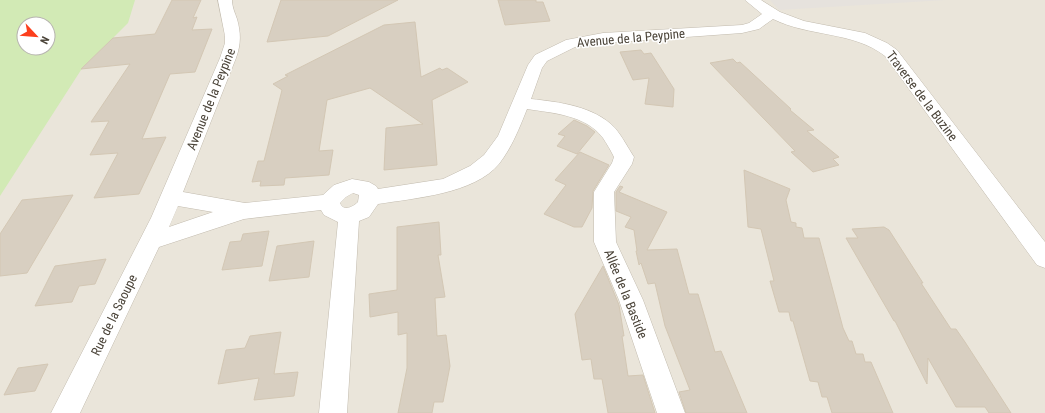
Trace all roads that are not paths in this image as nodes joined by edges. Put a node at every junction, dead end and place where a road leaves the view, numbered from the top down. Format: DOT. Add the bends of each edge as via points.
graph roads {
  1 [pos="225,0"];
  2 [pos="752,0"];
  3 [pos="771,14"];
  4 [pos="520,103"];
  5 [pos="371,198"];
  6 [pos="166,207"];
  7 [pos="339,209"];
  8 [pos="243,211"];
  9 [pos="150,241"];
  10 [pos="1045,260"];
  11 [pos="65,413"];
  12 [pos="333,413"];
  13 [pos="671,413"];
  1 -- 6 [label="street, Avenue de la Peypine" via="224,6 230,20 234,43"];
  2 -- 3 [label="street, Traverse de la Buzine"];
  3 -- 4 [label="street, Avenue de la Peypine" via="754,26 742,28 603,38 571,43 541,58 534,68"];
  3 -- 10 [label="street, Traverse de la Buzine" via="801,25 869,39 891,53"];
  4 -- 5 [label="street, Avenue de la Peypine" via="507,137 491,160 477,171 447,186"];
  4 -- 13 [label="street, Allée de la Bastide" via="577,112 601,126 624,157 604,192 605,242 631,300"];
  5 -- 7 [label="street" via="368,206 360,212"];
  5 -- 7 [label="street" via="369,192 362,187 342,189 333,195"];
  6 -- 8 [label="street"];
  6 -- 9 [label="street, Rue de la Saoupe"];
  7 -- 8 [label="street"];
  7 -- 12 [label="street"];
  8 -- 9 [label="street"];
  9 -- 11 [label="street, Rue de la Saoupe"];
}
